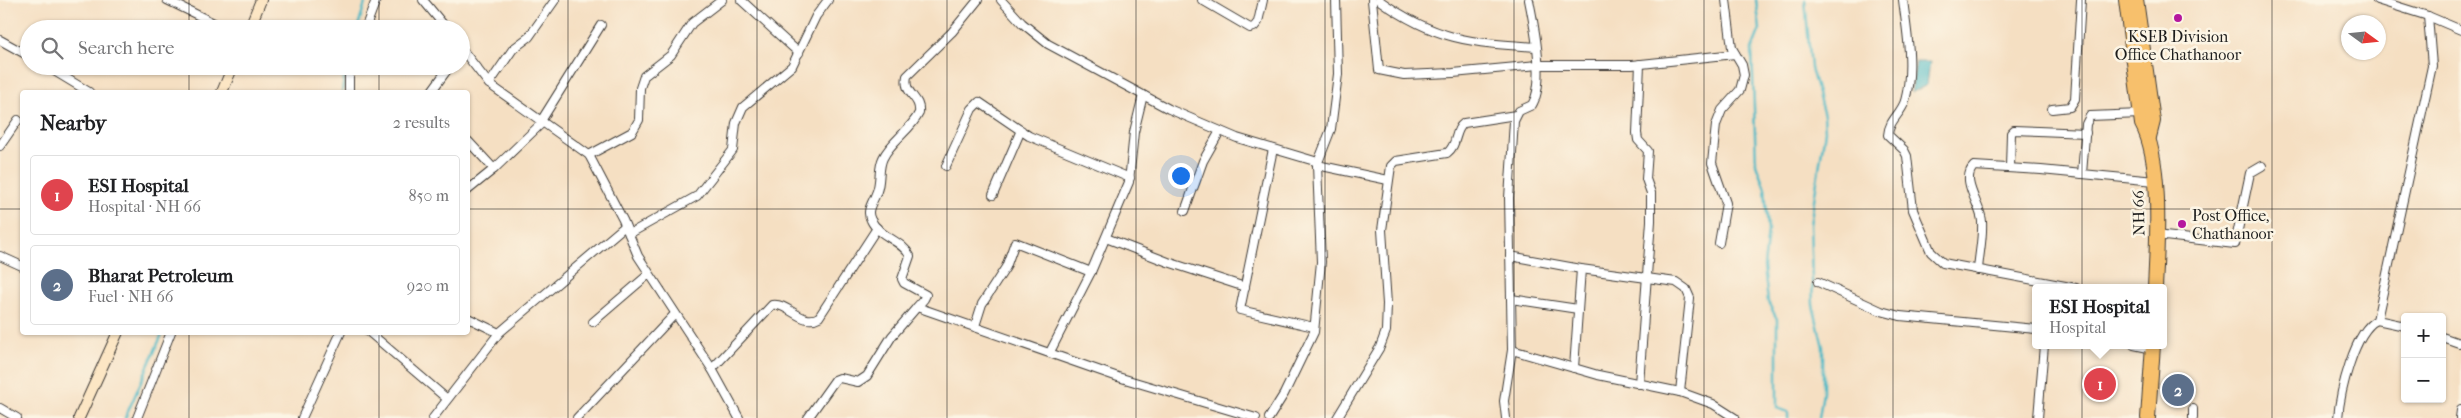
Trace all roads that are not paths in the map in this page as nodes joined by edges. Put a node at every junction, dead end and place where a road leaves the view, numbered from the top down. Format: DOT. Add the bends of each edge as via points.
graph roads {
  1 [pos="166,0"];
  2 [pos="261,0"];
  3 [pos="376,0"];
  4 [pos="423,0"];
  5 [pos="555,0"];
  6 [pos="722,0"];
  7 [pos="742,0"];
  8 [pos="828,0"];
  9 [pos="978,0"];
  10 [pos="1001,0"];
  11 [pos="1202,0"];
  12 [pos="1263,0"];
  13 [pos="1336,0"];
  14 [pos="1372,0"];
  15 [pos="1380,0"];
  16 [pos="1529,0"];
  17 [pos="1726,0"];
  18 [pos="1903,0"];
  19 [pos="2081,0"];
  20 [pos="2126,0"];
  21 [pos="2136,0"];
  22 [pos="2377,0"];
  23 [pos="2428,16"];
  24 [pos="207,20"];
  25 [pos="253,20"];
  26 [pos="368,20"];
  27 [pos="440,20"];
  28 [pos="601,25"];
  29 [pos="2461,30"];
  30 [pos="0,40"];
  31 [pos="1536,47"];
  32 [pos="20,51"];
  33 [pos="799,53"];
  34 [pos="1735,54"];
  35 [pos="470,60"];
  36 [pos="1640,64"];
  37 [pos="1538,65"];
  38 [pos="61,75"];
  39 [pos="229,75"];
  40 [pos="349,75"];
  41 [pos="443,75"];
  42 [pos="488,84"];
  43 [pos="86,90"];
  44 [pos="223,90"];
  45 [pos="349,90"];
  46 [pos="432,90"];
  47 [pos="1143,95"];
  48 [pos="2052,109"];
  49 [pos="1516,114"];
  50 [pos="2141,114"];
  51 [pos="18,120"];
  52 [pos="542,121"];
  53 [pos="1021,130"];
  54 [pos="1220,131"];
  55 [pos="2086,133"];
  56 [pos="2149,137"];
  57 [pos="470,143"];
  58 [pos="0,146"];
  59 [pos="1273,149"];
  60 [pos="589,155"];
  61 [pos="1318,163"];
  62 [pos="946,166"];
  63 [pos="2262,166"];
  64 [pos="2010,168"];
  65 [pos="494,170"];
  66 [pos="2082,174"];
  67 [pos="1130,178"];
  68 [pos="1388,180"];
  69 [pos="2155,181"];
  70 [pos="470,188"];
  71 [pos="993,195"];
  72 [pos="1185,211"];
  73 [pos="876,228"];
  74 [pos="627,230"];
  75 [pos="2156,235"];
  76 [pos="1106,238"];
  77 [pos="1719,243"];
  78 [pos="0,256"];
  79 [pos="1510,256"];
  80 [pos="20,265"];
  81 [pos="1581,269"];
  82 [pos="1978,270"];
  83 [pos="1092,272"];
  84 [pos="649,274"];
  85 [pos="1648,278"];
  86 [pos="1818,282"];
  87 [pos="2054,284"];
  88 [pos="2156,284"];
  89 [pos="1245,287"];
  90 [pos="1511,299"];
  91 [pos="917,307"];
  92 [pos="1578,310"];
  93 [pos="674,315"];
  94 [pos="470,319"];
  95 [pos="2377,320"];
  96 [pos="593,322"];
  97 [pos="2401,325"];
  98 [pos="976,326"];
  99 [pos="1314,327"];
  100 [pos="2032,329"];
  101 [pos="499,333"];
  102 [pos="117,335"];
  103 [pos="170,335"];
  104 [pos="340,335"];
  105 [pos="372,335"];
  106 [pos="2446,338"];
  107 [pos="2460,342"];
  108 [pos="2044,349"];
  109 [pos="2153,349"];
  110 [pos="1512,350"];
  111 [pos="1050,352"];
  112 [pos="1574,368"];
  113 [pos="712,369"];
  114 [pos="1639,384"];
  115 [pos="1680,392"];
  116 [pos="446,398"];
  117 [pos="0,408"];
  118 [pos="2193,409"];
  119 [pos="2461,410"];
  120 [pos="1236,415"];
  121 [pos="17,418"];
  122 [pos="79,418"];
  123 [pos="138,418"];
  124 [pos="302,418"];
  125 [pos="433,418"];
  126 [pos="577,418"];
  127 [pos="739,418"];
  128 [pos="808,418"];
  129 [pos="1256,418"];
  130 [pos="1269,418"];
  131 [pos="1336,418"];
  132 [pos="1506,418"];
  133 [pos="1735,418"];
  134 [pos="2038,418"];
  135 [pos="2148,418"];
  136 [pos="2193,418"];
  137 [pos="2338,418"];
  138 [pos="2460,418"];
  1 -- 24 [label="street"];
  2 -- 25 [label="street"];
  3 -- 26 [label="street"];
  4 -- 27 [label="street"];
  5 -- 42 [label="street" via="529,37 512,49"];
  6 -- 60 [label="street" via="692,23 671,55 644,76 640,88 639,120 632,132"];
  7 -- 33 [label="street"];
  8 -- 33 [label="street" via="816,16"];
  9 -- 73 [label="street" via="952,32 908,76 907,88 919,104 920,111 884,156 880,166 880,180 869,208 870,220"];
  10 -- 47 [label="street" via="1048,44"];
  11 -- 12 [label="street" via="1250,28 1258,22"];
  13 -- 61 [label="street" via="1338,74 1331,129"];
  14 -- 37 [label="street" via="1379,70 1404,75"];
  15 -- 31 [label="street" via="1438,34"];
  16 -- 31 [label="street"];
  17 -- 34 [label="street"];
  18 -- 82 [label="street" via="1909,66 1905,102 1890,123 1888,135 1907,156 1913,210 1931,252 1943,263"];
  19 -- 48 [label="street" via="2075,99 2070,107"];
  20 -- 50 [label="highway, NH 66"];
  21 -- 56 [label="highway, NH 66" via="2153,121"];
  22 -- 23 [label="street"];
  23 -- 29 [label="street"];
  23 -- 95 [label="street" via="2432,66"];
  28 -- 52 [label="street"];
  30 -- 32 [label="street"];
  31 -- 37 [label="street"];
  33 -- 74 [label="street" via="786,73 743,107 736,123 733,150 697,196"];
  34 -- 36 [label="street"];
  34 -- 77 [label="street" via="1743,70 1742,82 1737,95 1718,115 1712,163 1726,203"];
  35 -- 42 [label="street"];
  36 -- 37 [label="street"];
  36 -- 85 [label="street" via="1637,133 1638,140 1648,151 1646,179 1651,193"];
  37 -- 49 [label="street" via="1534,103"];
  38 -- 43 [label="street"];
  39 -- 44 [label="street"];
  40 -- 45 [label="street"];
  41 -- 46 [label="street"];
  42 -- 52 [label="street"];
  47 -- 54 [label="street"];
  47 -- 67 [label="street" via="1134,132"];
  49 -- 68 [label="street" via="1464,123 1450,152 1396,161 1391,166"];
  49 -- 79 [label="street" via="1509,198"];
  50 -- 55 [label="street" via="2092,115 2088,119"];
  50 -- 56 [label="highway, NH 66"];
  51 -- 58 [label="street"];
  52 -- 60 [label="street"];
  52 -- 65 [label="street"];
  53 -- 62 [label="street" via="982,103 977,103"];
  53 -- 67 [label="street" via="1050,147"];
  53 -- 71 [label="street"];
  54 -- 59 [label="street"];
  54 -- 72 [label="street" via="1203,161"];
  55 -- 64 [label="street" via="2014,130 2011,133"];
  55 -- 66 [label="street"];
  56 -- 69 [label="highway, NH 66"];
  57 -- 65 [label="street"];
  59 -- 61 [label="street"];
  59 -- 89 [label="street"];
  60 -- 74 [label="street"];
  61 -- 68 [label="street"];
  61 -- 99 [label="street" via="1321,262"];
  63 -- 75 [label="street" via="2250,173 2235,244"];
  64 -- 66 [label="street"];
  64 -- 82 [label="street" via="1978,166 1970,171 1970,183 1982,215"];
  65 -- 70 [label="street"];
  66 -- 69 [label="street"];
  67 -- 76 [label="street"];
  68 -- 131 [label="street" via="1382,230 1386,331 1380,347"];
  69 -- 75 [label="highway, NH 66"];
  73 -- 91 [label="street" via="909,252 909,263 902,278 904,283 926,295"];
  73 -- 113 [label="street" via="819,317 806,319 778,304 772,305"];
  74 -- 84 [label="street"];
  74 -- 101 [label="street"];
  75 -- 88 [label="highway, NH 66"];
  76 -- 83 [label="street"];
  76 -- 89 [label="street"];
  78 -- 80 [label="street"];
  79 -- 81 [label="street"];
  79 -- 90 [label="street"];
  81 -- 85 [label="street"];
  81 -- 92 [label="street"];
  82 -- 87 [label="street"];
  83 -- 98 [label="street" via="1015,242 1006,267 982,304"];
  83 -- 111 [label="street"];
  84 -- 93 [label="street"];
  84 -- 96 [label="street"];
  85 -- 114 [label="street"];
  85 -- 115 [label="street" via="1676,282 1689,293"];
  86 -- 100 [label="street" via="1881,311 1900,316"];
  89 -- 99 [label="street" via="1240,310"];
  90 -- 92 [label="street"];
  90 -- 110 [label="street"];
  91 -- 98 [label="street"];
  91 -- 128 [label="street" via="892,336 868,376 858,382 835,380"];
  92 -- 112 [label="street"];
  93 -- 113 [label="street"];
  93 -- 126 [label="street"];
  94 -- 101 [label="street"];
  95 -- 97 [label="street"];
  95 -- 137 [label="street" via="2368,324 2353,355"];
  98 -- 111 [label="street"];
  99 -- 130 [label="street" via="1308,348"];
  101 -- 116 [label="street"];
  102 -- 122 [label="street"];
  103 -- 123 [label="street"];
  104 -- 124 [label="street"];
  105 -- 116 [label="street"];
  106 -- 107 [label="street"];
  108 -- 134 [label="street"];
  109 -- 135 [label="highway"];
  110 -- 112 [label="street"];
  110 -- 132 [label="street" via="1504,401"];
  111 -- 120 [label="street"];
  112 -- 114 [label="street"];
  113 -- 127 [label="street"];
  114 -- 115 [label="street"];
  115 -- 133 [label="street" via="1713,404"];
  116 -- 125 [label="street"];
  117 -- 121 [label="street"];
  118 -- 136 [label="street"];
  119 -- 138 [label="street"];
  120 -- 129 [label="street"];
}
